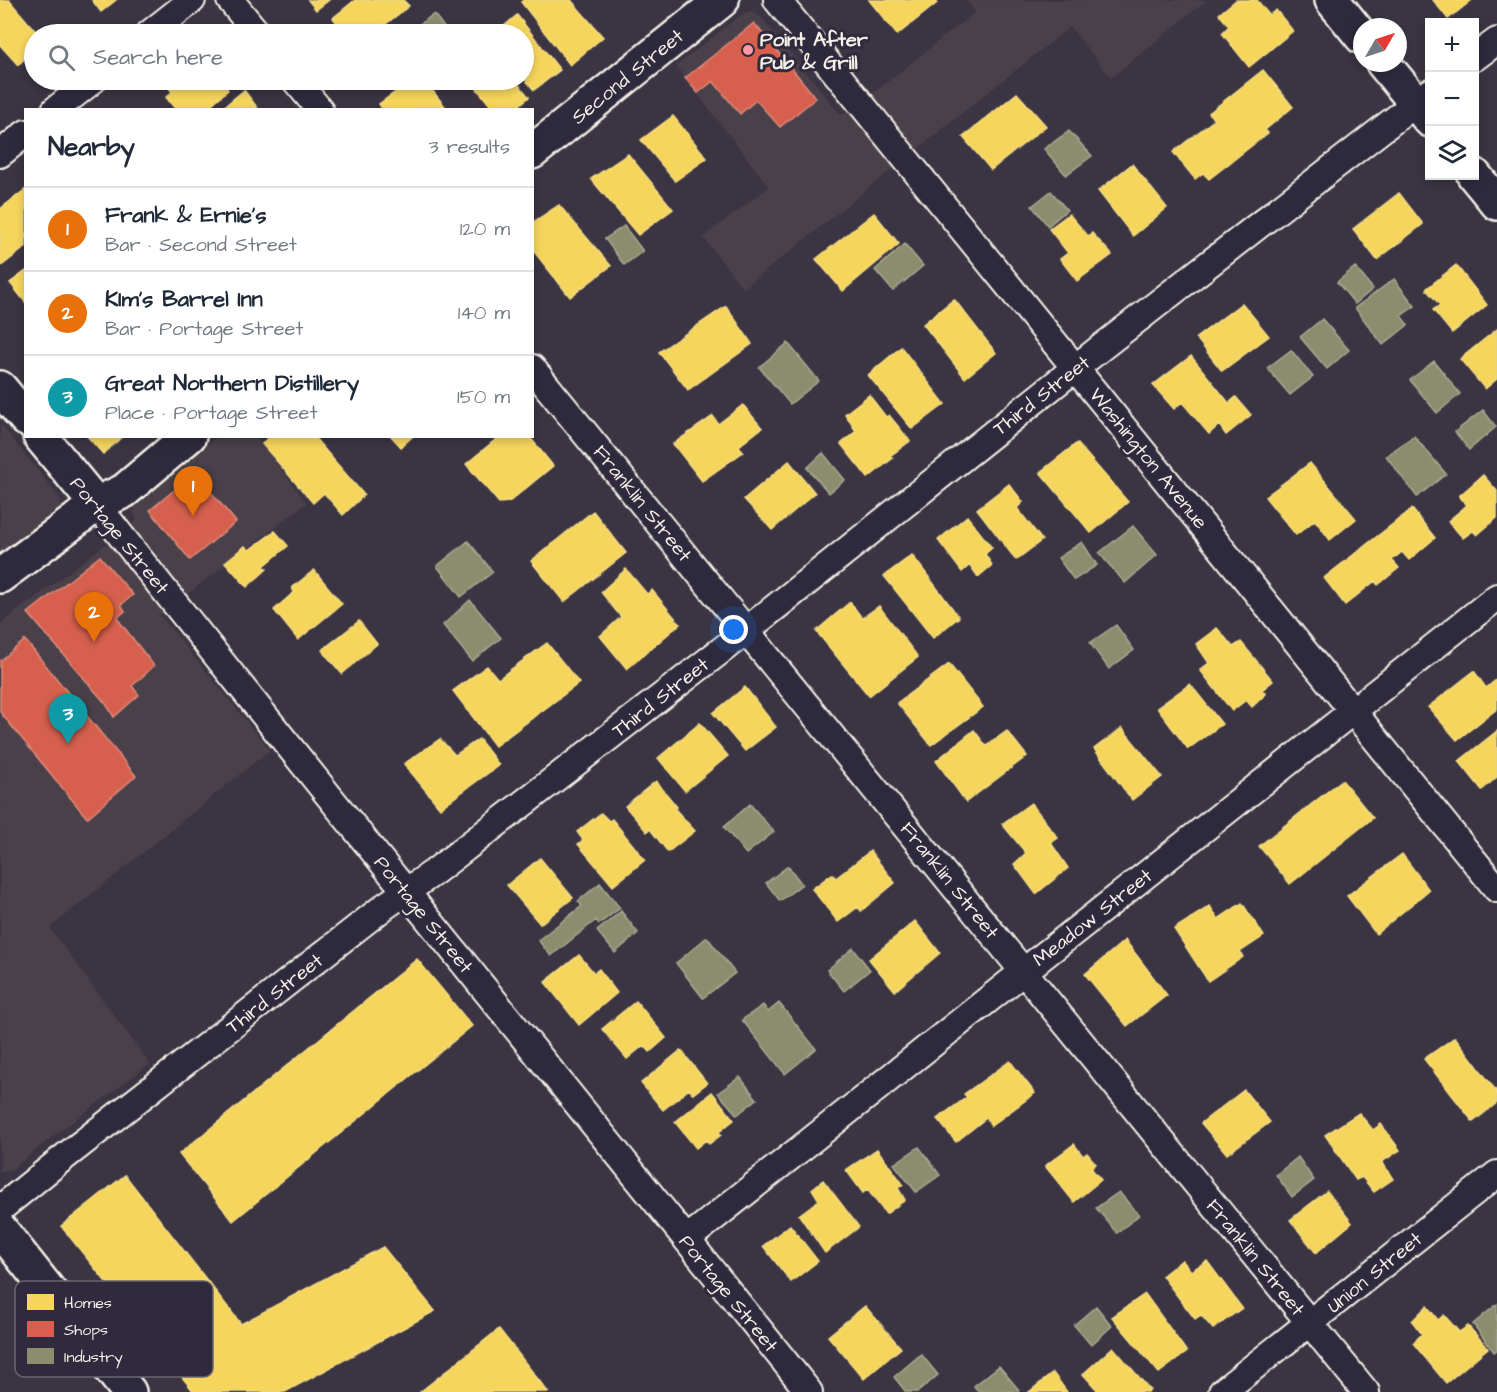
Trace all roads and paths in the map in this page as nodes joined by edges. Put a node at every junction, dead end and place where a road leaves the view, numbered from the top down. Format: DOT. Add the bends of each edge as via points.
graph roads {
  1 [pos="192,0"];
  2 [pos="230,0"];
  3 [pos="722,0"];
  4 [pos="777,0"];
  5 [pos="1332,0"];
  6 [pos="162,24"];
  7 [pos="250,24"];
  8 [pos="1353,26"];
  9 [pos="1497,41"];
  10 [pos="1479,54"];
  11 [pos="1392,72"];
  12 [pos="80,90"];
  13 [pos="303,90"];
  14 [pos="1425,105"];
  15 [pos="58,108"];
  16 [pos="318,108"];
  17 [pos="24,136"];
  18 [pos="534,150"];
  19 [pos="0,154"];
  20 [pos="1478,180"];
  21 [pos="1497,203"];
  22 [pos="1076,368"];
  23 [pos="534,370"];
  24 [pos="0,388"];
  25 [pos="24,417"];
  26 [pos="42,438"];
  27 [pos="187,438"];
  28 [pos="96,504"];
  29 [pos="0,576"];
  30 [pos="1497,597"];
  31 [pos="746,630"];
  32 [pos="1353,711"];
  33 [pos="1497,889"];
  34 [pos="405,892"];
  35 [pos="1024,971"];
  36 [pos="1497,1174"];
  37 [pos="0,1209"];
  38 [pos="0,1229"];
  39 [pos="687,1239"];
  40 [pos="41,1281"];
  41 [pos="1310,1323"];
  42 [pos="117,1377"];
  43 [pos="129,1392"];
  44 [pos="809,1392"];
  45 [pos="1222,1392"];
  46 [pos="1366,1392"];
  1 -- 6 [label="street"];
  2 -- 7 [label="street"];
  3 -- 18 [label="street, Second Street"];
  4 -- 22 [label="street, Washington Avenue"];
  5 -- 8 [label="street"];
  9 -- 10 [label="street"];
  11 -- 14 [label="street"];
  12 -- 15 [label="street"];
  13 -- 16 [label="street"];
  14 -- 22 [label="street, Third Street"];
  17 -- 19 [label="street"];
  20 -- 21 [label="street"];
  22 -- 31 [label="street, Third Street"];
  22 -- 32 [label="street, Washington Avenue"];
  23 -- 31 [label="street, Franklin Street"];
  24 -- 25 [label="street"];
  26 -- 28 [label="street, Portage Street"];
  27 -- 28 [label="street" via="124,491"];
  28 -- 29 [label="street"];
  28 -- 34 [label="street, Portage Street"];
  30 -- 32 [label="street, Meadow Street"];
  31 -- 34 [label="street, Third Street"];
  31 -- 35 [label="street, Franklin Street"];
  32 -- 33 [label="street, Washington Avenue"];
  32 -- 35 [label="street, Meadow Street"];
  34 -- 37 [label="street, Third Street"];
  34 -- 39 [label="street, Portage Street"];
  35 -- 39 [label="street, Meadow Street"];
  35 -- 41 [label="street, Franklin Street"];
  36 -- 41 [label="street, Union Street"];
  38 -- 40 [label="street"];
  39 -- 44 [label="street, Portage Street"];
  41 -- 45 [label="street, Union Street"];
  41 -- 46 [label="street, Franklin Street"];
  42 -- 43 [label="street"];
}
